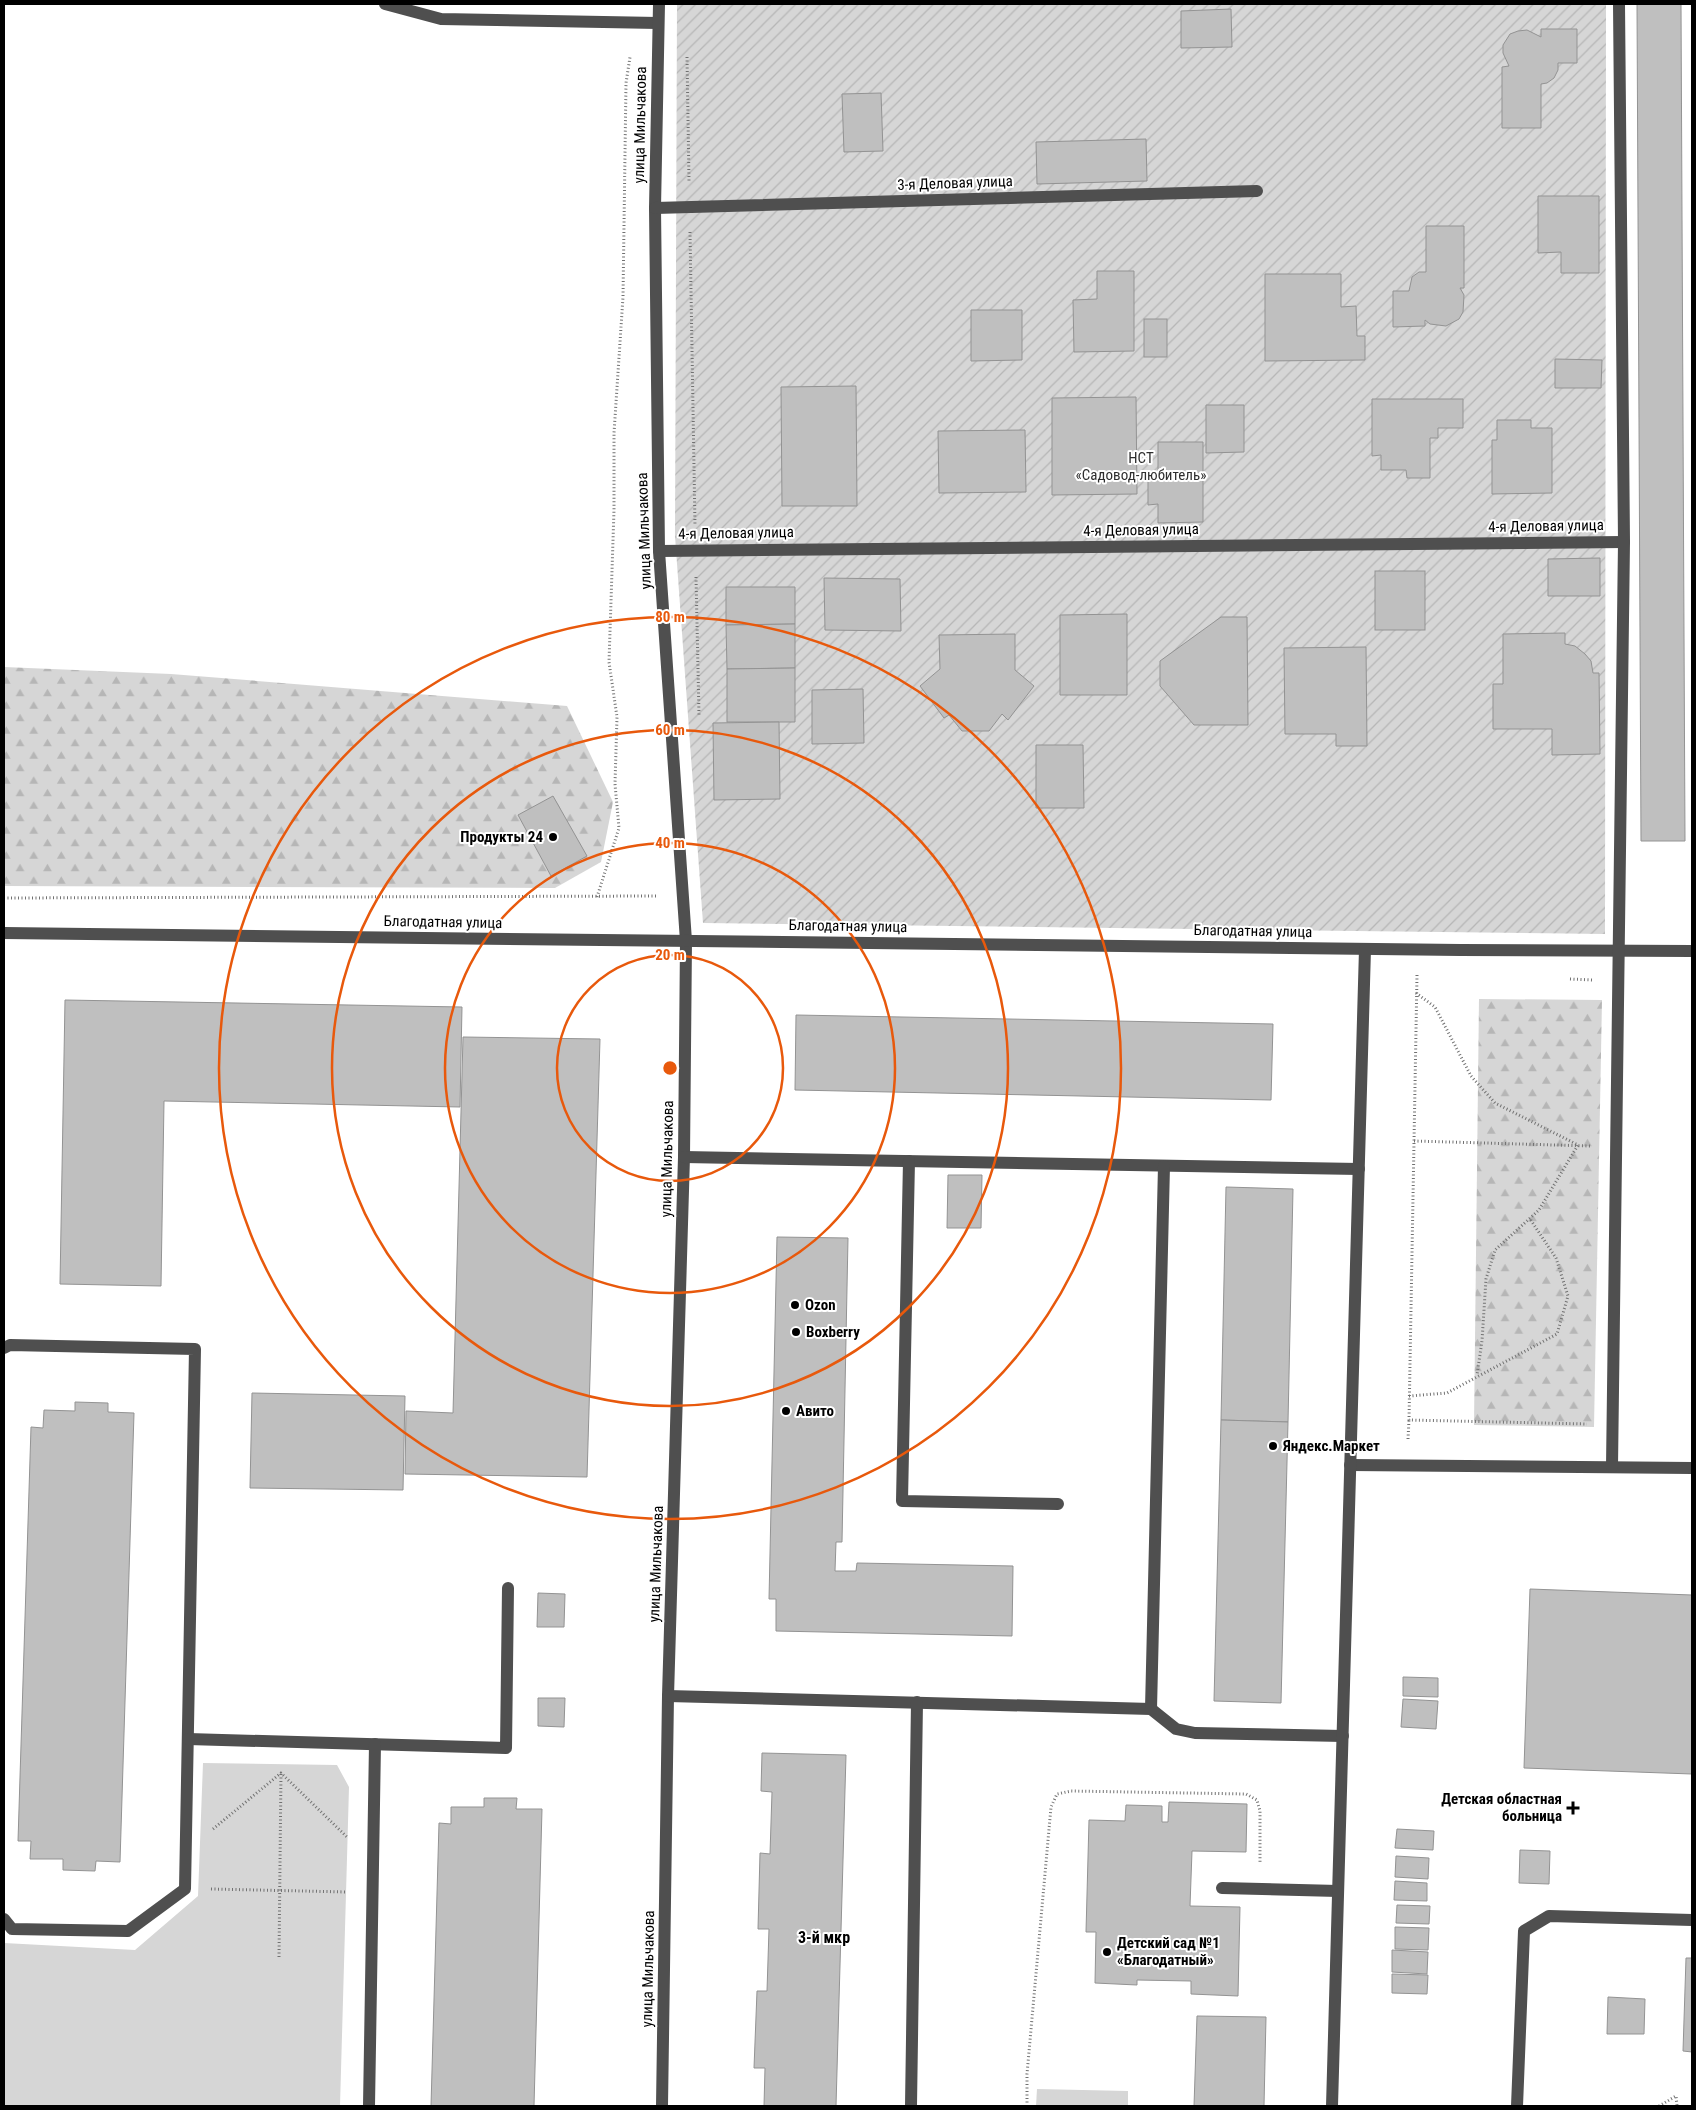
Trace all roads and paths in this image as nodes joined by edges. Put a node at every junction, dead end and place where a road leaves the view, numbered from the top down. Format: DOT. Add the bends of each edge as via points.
graph roads {
  1 [pos="385,4"];
  2 [pos="658,4"];
  3 [pos="1619,4"];
  4 [pos="635,22"];
  5 [pos="658,23"];
  6 [pos="686,52"];
  7 [pos="1257,191"];
  8 [pos="690,206"];
  9 [pos="654,208"];
  10 [pos="1624,542"];
  11 [pos="659,550"];
  12 [pos="696,550"];
  13 [pos="699,717"];
  14 [pos="597,896"];
  15 [pos="682,896"];
  16 [pos="4,898"];
  17 [pos="4,933"];
  18 [pos="686,941"];
  19 [pos="1366,949"];
  20 [pos="1618,951"];
  21 [pos="1692,951"];
  22 [pos="1417,974"];
  23 [pos="1416,993"];
  24 [pos="1414,1141"];
  25 [pos="1578,1146"];
  26 [pos="1616,1146"];
  27 [pos="684,1157"];
  28 [pos="909,1161"];
  29 [pos="1164,1166"];
  30 [pos="1359,1168"];
  31 [pos="1530,1218"];
  32 [pos="4,1348"];
  33 [pos="1477,1376"];
  34 [pos="1409,1396"];
  35 [pos="1613,1424"];
  36 [pos="1350,1465"];
  37 [pos="1612,1467"];
  38 [pos="1692,1468"];
  39 [pos="1058,1504"];
  40 [pos="508,1588"];
  41 [pos="668,1696"];
  42 [pos="917,1702"];
  43 [pos="1151,1709"];
  44 [pos="1343,1736"];
  45 [pos="188,1739"];
  46 [pos="281,1741"];
  47 [pos="375,1744"];
  48 [pos="281,1773"];
  49 [pos="185,1852"];
  50 [pos="373,1863"];
  51 [pos="185,1888"];
  52 [pos="1222,1888"];
  53 [pos="1259,1889"];
  54 [pos="280,1890"];
  55 [pos="1338,1890"];
  56 [pos="372,1892"];
  57 [pos="4,1919"];
  58 [pos="1692,1920"];
  59 [pos="279,1957"];
  60 [pos="369,2106"];
  61 [pos="662,2106"];
  62 [pos="911,2106"];
  63 [pos="1027,2106"];
  64 [pos="1332,2106"];
  65 [pos="1517,2106"];
  66 [pos="1659,2106"];
  67 [pos="1677,2106"];
  1 -- 4 [label="street" via="441,19"];
  2 -- 5 [label="street, улица Мильчакова"];
  3 -- 10 [label="street"];
  4 -- 5 [label="street"];
  4 -- 14 [label="path" via="626,83 623,298 614,433 609,662 617,717 618,828"];
  5 -- 9 [label="street, улица Мильчакова"];
  6 -- 8 [label="path"];
  7 -- 8 [label="street, 3-я Деловая улица"];
  8 -- 9 [label="street, 3-я Деловая улица"];
  8 -- 12 [label="path"];
  9 -- 11 [label="street, улица Мильчакова"];
  10 -- 12 [label="street, 4-я Деловая улица"];
  10 -- 20 [label="street"];
  11 -- 12 [label="street, 4-я Деловая улица"];
  11 -- 15 [label="street, улица Мильчакова"];
  12 -- 13 [label="path"];
  14 -- 15 [label="path"];
  14 -- 16 [label="path"];
  15 -- 18 [label="street, улица Мильчакова"];
  17 -- 18 [label="street, Благодатная улица"];
  18 -- 19 [label="street, Благодатная улица"];
  18 -- 27 [label="street, улица Мильчакова"];
  19 -- 20 [label="street, Благодатная улица"];
  19 -- 30 [label="street"];
  20 -- 21 [label="street, Благодатная улица"];
  20 -- 26 [label="street"];
  22 -- 23 [label="path"];
  23 -- 24 [label="path"];
  23 -- 25 [label="path" via="1435,1007 1471,1076 1496,1103"];
  24 -- 25 [label="path"];
  24 -- 34 [label="path"];
  25 -- 26 [label="path"];
  25 -- 31 [label="path" via="1539,1210"];
  26 -- 35 [label="street"];
  27 -- 28 [label="street"];
  27 -- 41 [label="street, улица Мильчакова"];
  28 -- 29 [label="street"];
  28 -- 39 [label="street" via="902,1501"];
  29 -- 30 [label="street"];
  29 -- 43 [label="street"];
  30 -- 36 [label="street"];
  31 -- 33 [label="path" via="1496,1250 1486,1278"];
  31 -- 33 [label="path" via="1556,1258 1568,1296 1557,1334"];
  32 -- 45 [label="street" via="195,1349"];
  33 -- 34 [label="path" via="1447,1393"];
  34 -- 35 [label="path" via="1409,1420"];
  35 -- 37 [label="street"];
  36 -- 37 [label="street"];
  36 -- 44 [label="street"];
  37 -- 38 [label="street"];
  40 -- 47 [label="street" via="506,1748"];
  41 -- 42 [label="street"];
  41 -- 61 [label="street, улица Мильчакова"];
  42 -- 43 [label="street"];
  42 -- 62 [label="street"];
  43 -- 44 [label="street" via="1176,1729 1195,1733"];
  44 -- 55 [label="street"];
  45 -- 46 [label="street"];
  45 -- 49 [label="street"];
  46 -- 47 [label="street"];
  46 -- 48 [label="path"];
  47 -- 50 [label="street"];
  48 -- 49 [label="path"];
  48 -- 50 [label="path"];
  48 -- 54 [label="path"];
  49 -- 51 [label="street"];
  50 -- 56 [label="street"];
  51 -- 54 [label="path"];
  51 -- 57 [label="street" via="128,1931 12,1929"];
  52 -- 53 [label="street"];
  53 -- 55 [label="street"];
  53 -- 63 [label="path" via="1260,1811 1257,1800 1246,1794 1071,1791 1057,1794 1051,1807 1027,2074"];
  54 -- 56 [label="path"];
  54 -- 59 [label="path"];
  55 -- 64 [label="street"];
  56 -- 60 [label="street"];
  58 -- 65 [label="street" via="1549,1916 1524,1931"];
  66 -- 67 [label="path" via="1676,2096"];
}
